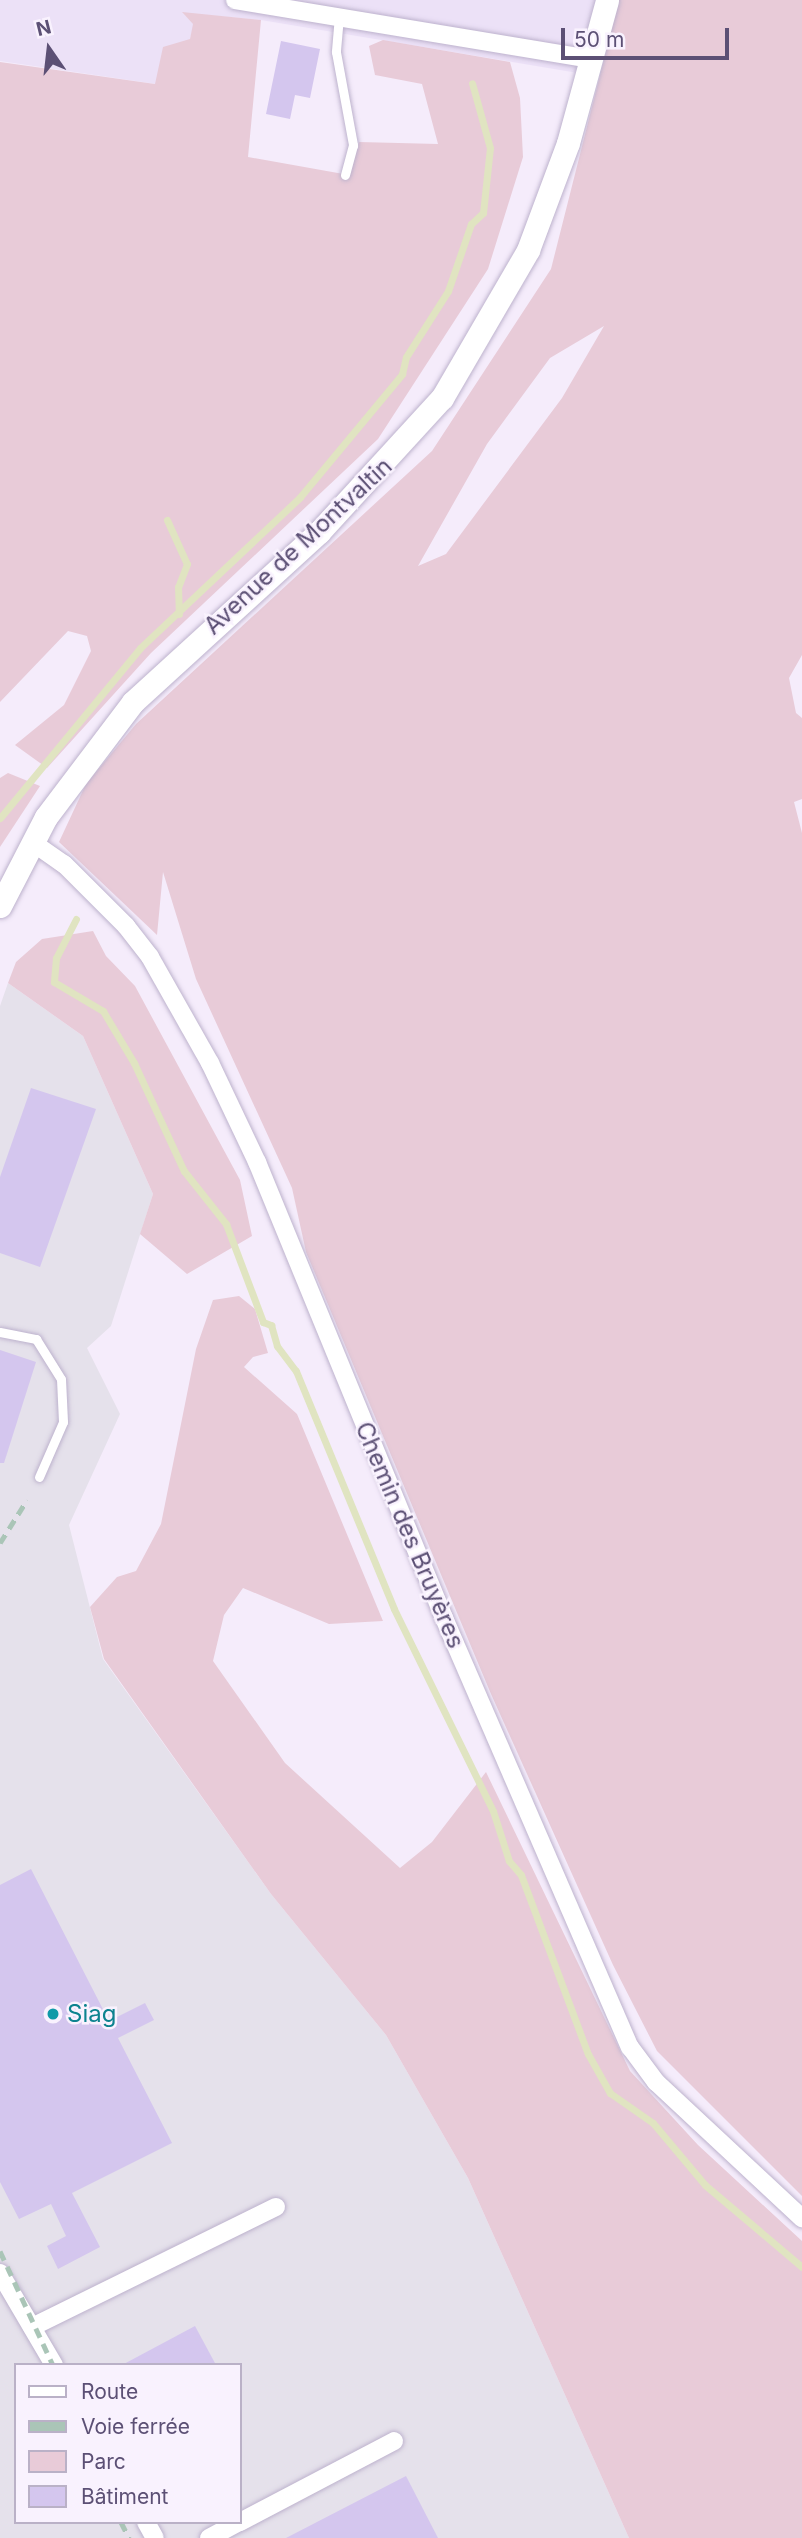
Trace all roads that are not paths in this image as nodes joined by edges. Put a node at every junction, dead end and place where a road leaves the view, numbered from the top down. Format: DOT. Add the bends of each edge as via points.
graph roads {
  1 [pos="235,0"];
  2 [pos="607,0"];
  3 [pos="318,6"];
  4 [pos="339,16"];
  5 [pos="593,59"];
  6 [pos="345,174"];
  7 [pos="32,842"];
  8 [pos="0,906"];
  9 [pos="0,1332"];
  10 [pos="39,1477"];
  11 [pos="276,2207"];
  12 [pos="802,2218"];
  13 [pos="0,2273"];
  14 [pos="32,2327"];
  15 [pos="53,2363"];
  16 [pos="394,2441"];
  17 [pos="242,2520"];
  18 [pos="235,2524"];
  19 [pos="209,2538"];
  1 -- 3 [label="street"];
  2 -- 5 [label="street, Avenue de Montvaltin"];
  3 -- 4 [label="street"];
  4 -- 5 [label="street"];
  4 -- 6 [label="lane" via="335,52 353,145"];
  5 -- 7 [label="street, Avenue de Montvaltin" via="528,250 442,398 319,533 133,702 79,768"];
  7 -- 8 [label="street, Avenue de Montvaltin"];
  7 -- 12 [label="street, Chemin des Bruyères" via="64,864 126,926 150,957 210,1063 257,1162 444,1618 630,2047 656,2082"];
  9 -- 10 [label="lane" via="36,1339 61,1379 64,1422"];
  11 -- 14 [label="street"];
  13 -- 14 [label="street"];
  14 -- 15 [label="street"];
  16 -- 17 [label="street"];
  18 -- 19 [label="street"];
}
